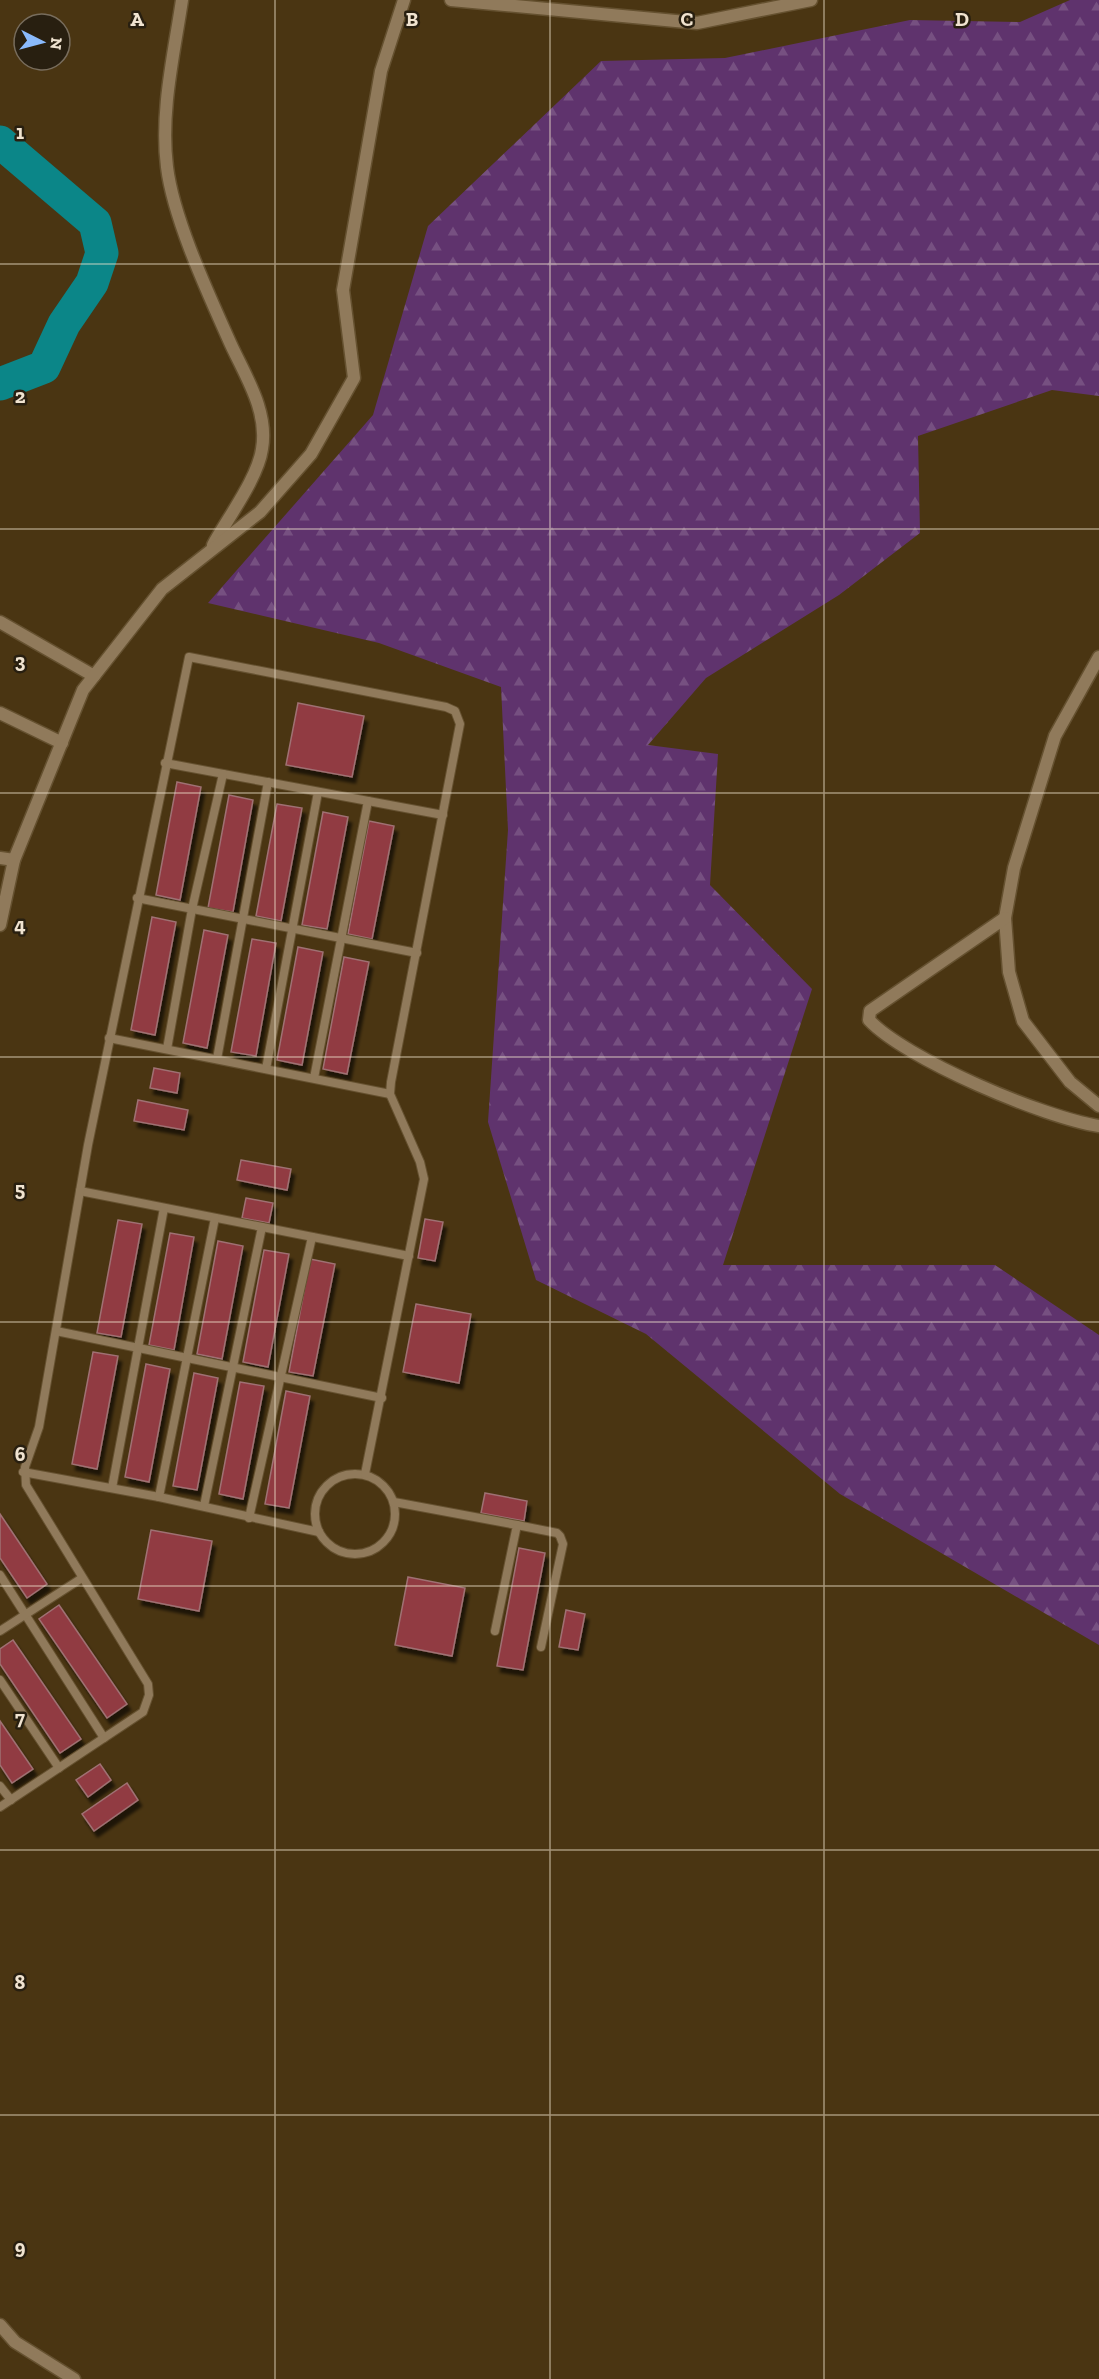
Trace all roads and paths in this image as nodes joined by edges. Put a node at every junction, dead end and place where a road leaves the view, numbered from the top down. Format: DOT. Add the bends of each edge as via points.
graph roads {
  1 [pos="182,0"];
  2 [pos="404,0"];
  3 [pos="451,0"];
  4 [pos="811,0"];
  5 [pos="209,552"];
  6 [pos="0,622"];
  7 [pos="1099,657"];
  8 [pos="94,676"];
  9 [pos="0,714"];
  10 [pos="62,743"];
  11 [pos="165,763"];
  12 [pos="223,774"];
  13 [pos="268,783"];
  14 [pos="318,792"];
  15 [pos="368,801"];
  16 [pos="443,815"];
  17 [pos="0,858"];
  18 [pos="14,860"];
  19 [pos="137,898"];
  20 [pos="192,909"];
  21 [pos="1005,918"];
  22 [pos="242,919"];
  23 [pos="0,925"];
  24 [pos="292,929"];
  25 [pos="340,938"];
  26 [pos="417,953"];
  27 [pos="110,1038"];
  28 [pos="167,1049"];
  29 [pos="217,1059"];
  30 [pos="266,1069"];
  31 [pos="314,1078"];
  32 [pos="390,1094"];
  33 [pos="1099,1106"];
  34 [pos="1099,1126"];
  35 [pos="80,1191"];
  36 [pos="164,1208"];
  37 [pos="215,1218"];
  38 [pos="262,1227"];
  39 [pos="312,1237"];
  40 [pos="409,1256"];
  41 [pos="56,1331"];
  42 [pos="137,1347"];
  43 [pos="186,1358"];
  44 [pos="232,1367"];
  45 [pos="280,1377"];
  46 [pos="382,1398"];
  47 [pos="23,1472"];
  48 [pos="365,1474"];
  49 [pos="112,1488"];
  50 [pos="159,1497"];
  51 [pos="394,1502"];
  52 [pos="204,1506"];
  53 [pos="249,1518"];
  54 [pos="517,1525"];
  55 [pos="319,1532"];
  56 [pos="0,1575"];
  57 [pos="82,1578"];
  58 [pos="25,1615"];
  59 [pos="0,1631"];
  60 [pos="495,1631"];
  61 [pos="541,1647"];
  62 [pos="0,1680"];
  63 [pos="104,1738"];
  64 [pos="59,1768"];
  65 [pos="0,1786"];
  66 [pos="11,1800"];
  67 [pos="0,1808"];
  68 [pos="0,2325"];
  69 [pos="74,2379"];
  1 -- 5 [label="street" via="165,120 166,167 177,212 258,402 264,433 262,451 250,480"];
  2 -- 5 [label="street" via="381,71 343,290 354,378 311,454 260,512"];
  3 -- 4 [label="street" via="697,23"];
  5 -- 8 [label="street" via="162,589"];
  6 -- 8 [label="street"];
  7 -- 21 [label="street" via="1055,736 1014,868"];
  8 -- 10 [label="street" via="83,690"];
  9 -- 10 [label="street"];
  10 -- 18 [label="street"];
  11 -- 12 [label="lane"];
  11 -- 16 [label="lane" via="185,667 189,657 196,657 455,711 460,724"];
  11 -- 19 [label="lane"];
  12 -- 13 [label="lane"];
  12 -- 20 [label="lane"];
  13 -- 14 [label="lane"];
  13 -- 22 [label="lane"];
  14 -- 15 [label="lane"];
  14 -- 24 [label="lane"];
  15 -- 16 [label="lane"];
  15 -- 25 [label="lane"];
  16 -- 26 [label="lane"];
  17 -- 18 [label="street"];
  18 -- 23 [label="street"];
  19 -- 20 [label="lane"];
  19 -- 27 [label="lane"];
  20 -- 22 [label="lane"];
  20 -- 28 [label="lane"];
  21 -- 33 [label="street" via="1009,972 1023,1021 1070,1082"];
  21 -- 34 [label="street" via="870,1011 868,1020 943,1070"];
  22 -- 24 [label="lane"];
  22 -- 29 [label="lane"];
  24 -- 25 [label="lane"];
  24 -- 30 [label="lane"];
  25 -- 26 [label="lane"];
  25 -- 31 [label="lane"];
  26 -- 32 [label="lane"];
  27 -- 28 [label="lane"];
  27 -- 35 [label="lane"];
  28 -- 29 [label="lane"];
  29 -- 30 [label="lane"];
  30 -- 31 [label="lane"];
  31 -- 32 [label="lane"];
  32 -- 40 [label="lane" via="424,1179"];
  35 -- 36 [label="lane"];
  35 -- 41 [label="lane"];
  36 -- 37 [label="lane"];
  36 -- 42 [label="lane"];
  37 -- 38 [label="lane"];
  37 -- 43 [label="lane"];
  38 -- 39 [label="lane"];
  38 -- 44 [label="lane"];
  39 -- 40 [label="lane"];
  39 -- 45 [label="lane"];
  40 -- 46 [label="lane"];
  41 -- 42 [label="lane"];
  41 -- 47 [label="lane" via="39,1427"];
  42 -- 43 [label="lane"];
  42 -- 49 [label="lane"];
  43 -- 44 [label="lane"];
  43 -- 50 [label="lane"];
  44 -- 45 [label="lane"];
  44 -- 52 [label="lane"];
  45 -- 46 [label="lane"];
  45 -- 53 [label="lane"];
  46 -- 48 [label="lane"];
  47 -- 49 [label="lane"];
  47 -- 57 [label="lane" via="26,1485"];
  48 -- 51 [label="lane" via="380,1481"];
  48 -- 55 [label="lane" via="338,1477 324,1489 316,1505"];
  49 -- 50 [label="lane"];
  50 -- 52 [label="lane"];
  51 -- 54 [label="lane"];
  51 -- 55 [label="lane" via="393,1529 375,1550 348,1554 331,1546"];
  52 -- 53 [label="lane"];
  53 -- 55 [label="lane"];
  54 -- 60 [label="lane"];
  54 -- 61 [label="lane" via="556,1533 563,1544"];
  56 -- 58 [label="lane"];
  57 -- 58 [label="lane"];
  57 -- 63 [label="lane" via="148,1684 143,1712"];
  58 -- 59 [label="lane"];
  58 -- 63 [label="lane"];
  62 -- 64 [label="lane"];
  63 -- 64 [label="lane"];
  64 -- 66 [label="lane"];
  65 -- 66 [label="lane"];
  66 -- 67 [label="lane"];
  68 -- 69 [label="street" via="15,2342"];
}
